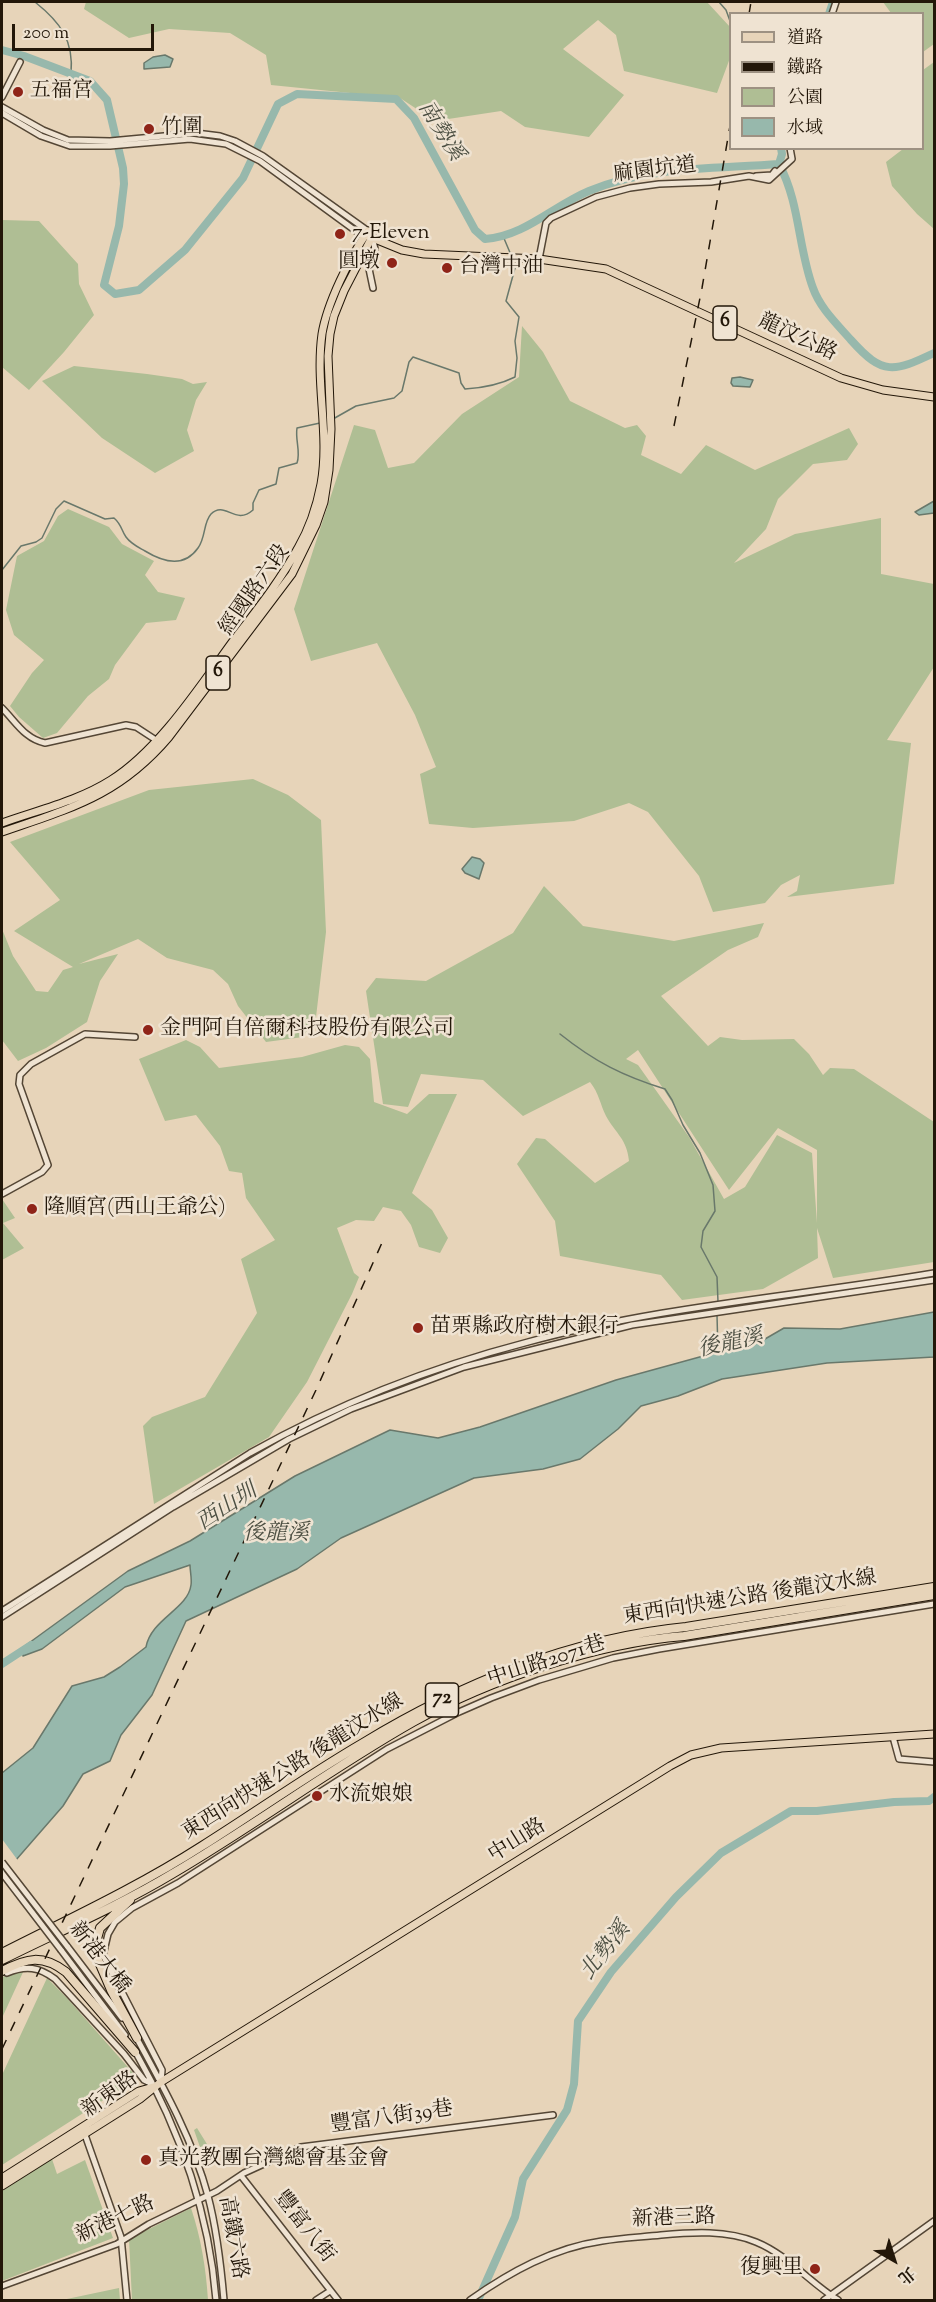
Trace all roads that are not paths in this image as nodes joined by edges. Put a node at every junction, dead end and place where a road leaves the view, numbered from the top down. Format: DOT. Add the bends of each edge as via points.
graph roads {
  1 [pos="20,62"];
  2 [pos="2,97"];
  3 [pos="2,107"];
  4 [pos="2,113"];
  5 [pos="42,133"];
  6 [pos="131,143"];
  7 [pos="244,148"];
  8 [pos="790,150"];
  9 [pos="368,235"];
  10 [pos="539,259"];
  11 [pos="373,288"];
  12 [pos="934,397"];
  13 [pos="326,419"];
  14 [pos="2,708"];
  15 [pos="159,743"];
  16 [pos="2,823"];
  17 [pos="2,831"];
  18 [pos="135,1037"];
  19 [pos="2,1194"];
  20 [pos="934,1274"];
  21 [pos="934,1280"];
  22 [pos="934,1587"];
  23 [pos="934,1595"];
  24 [pos="934,1604"];
  25 [pos="2,1611"];
  26 [pos="2,1617"];
  27 [pos="934,1734"];
  28 [pos="893,1737"];
  29 [pos="934,1762"];
  30 [pos="2,1862"];
  31 [pos="2,1873"];
  32 [pos="140,1892"];
  33 [pos="2,1953"];
  34 [pos="2,1960"];
  35 [pos="2,1973"];
  36 [pos="83,1995"];
  37 [pos="74,1999"];
  38 [pos="137,2038"];
  39 [pos="135,2052"];
  40 [pos="158,2084"];
  41 [pos="553,2115"];
  42 [pos="84,2131"];
  43 [pos="242,2177"];
  44 [pos="2,2178"];
  45 [pos="2,2186"];
  46 [pos="208,2196"];
  47 [pos="199,2200"];
  48 [pos="934,2221"];
  49 [pos="122,2241"];
  50 [pos="2,2286"];
  51 [pos="330,2290"];
  52 [pos="831,2296"];
  53 [pos="127,2301"];
  54 [pos="216,2301"];
  55 [pos="224,2301"];
  56 [pos="316,2301"];
  57 [pos="338,2301"];
  58 [pos="470,2301"];
  59 [pos="824,2301"];
  60 [pos="838,2301"];
  1 -- 2 [label="street"];
  3 -- 5 [label="street"];
  4 -- 5 [label="street"];
  5 -- 6 [label="street" via="70,146"];
  6 -- 7 [label="street" via="208,140"];
  6 -- 7 [label="street" via="138,138 196,133 220,136"];
  7 -- 9 [label="street"];
  8 -- 10 [label="street, 麻園坑道" via="792,157 772,177 659,184 596,197 550,218"];
  9 -- 10 [label="main road, 龍汶公路 / 6" via="402,250 424,254"];
  9 -- 11 [label="street" via="375,249 368,264"];
  9 -- 13 [label="main road, 6" via="335,292 322,335"];
  10 -- 12 [label="main road, 龍汶公路 / 6" via="606,269 841,378 883,390"];
  13 -- 15 [label="main road, 經國路六段 / 6" via="320,484 300,546"];
  13 -- 15 [label="main road, 經國路六段 / 6" via="331,429 329,470 324,501 305,550 280,590"];
  14 -- 15 [label="street" via="29,737 45,744 126,725 136,727"];
  15 -- 16 [label="main road, 經國路六段 / 6" via="93,790"];
  15 -- 17 [label="main road, 經國路六段 / 6" via="128,779 66,810"];
  18 -- 19 [label="street" via="85,1034 30,1064 20,1075 19,1084 48,1165"];
  20 -- 25 [label="street" via="631,1319 528,1341 411,1379 285,1433"];
  21 -- 26 [label="street" via="632,1325 464,1367 351,1408 289,1439 173,1507"];
  22 -- 33 [label="highway, 東西向快速公路 後龍汶水線 / 72" via="652,1630 594,1643 517,1668 397,1723 160,1872"];
  23 -- 32 [label="highway, 東西向快速公路 後龍汶水線 / 72" via="648,1639 595,1651 519,1676 415,1721"];
  24 -- 40 [label="street, 中山路2071巷" via="613,1658 539,1680 459,1712 369,1761 115,1922 103,1954 162,2070"];
  27 -- 28 [label="main road, 中山路"];
  28 -- 29 [label="street" via="899,1759"];
  28 -- 40 [label="main road, 中山路" via="721,1748 691,1755"];
  30 -- 38 [label="street, 新港大橋, bridge"];
  31 -- 39 [label="street, 新港大橋, bridge"];
  32 -- 34 [label="highway, 東西向快速公路 後龍汶水線 / 72"];
  32 -- 38 [label="highway" via="100,1928 95,1946 111,1990"];
  35 -- 37 [label="street" via="21,1967 45,1971"];
  35 -- 39 [label="highway" via="20,1961 47,1960 55,1964"];
  36 -- 37 [label="street"];
  37 -- 40 [label="street" via="144,2080"];
  38 -- 40 [label="street, 新港大橋"];
  39 -- 40 [label="street, 新港大橋"];
  40 -- 42 [label="main road, 新東路" via="144,2097"];
  40 -- 46 [label="street, 高鐵六路" via="187,2139"];
  40 -- 47 [label="street, 高鐵六路"];
  41 -- 43 [label="street, 豐富八街39巷" via="302,2147"];
  42 -- 44 [label="main road, 新東路"];
  42 -- 45 [label="main road, 新東路"];
  42 -- 49 [label="street"];
  43 -- 46 [label="street, 新港七路"];
  43 -- 51 [label="street, 豐富八街"];
  46 -- 47 [label="street, 新港七路"];
  46 -- 55 [label="street, 高鐵六路" via="222,2267"];
  47 -- 49 [label="street, 新港七路"];
  47 -- 54 [label="street, 高鐵六路"];
  48 -- 52 [label="street"];
  49 -- 50 [label="street, 新港七路"];
  49 -- 53 [label="street"];
  51 -- 56 [label="street"];
  51 -- 57 [label="street, 豐富八街"];
  52 -- 58 [label="street, 新港三路" via="756,2242 700,2233 578,2246 539,2259 499,2279"];
  52 -- 59 [label="street"];
  52 -- 60 [label="street, 新港三路"];
}
